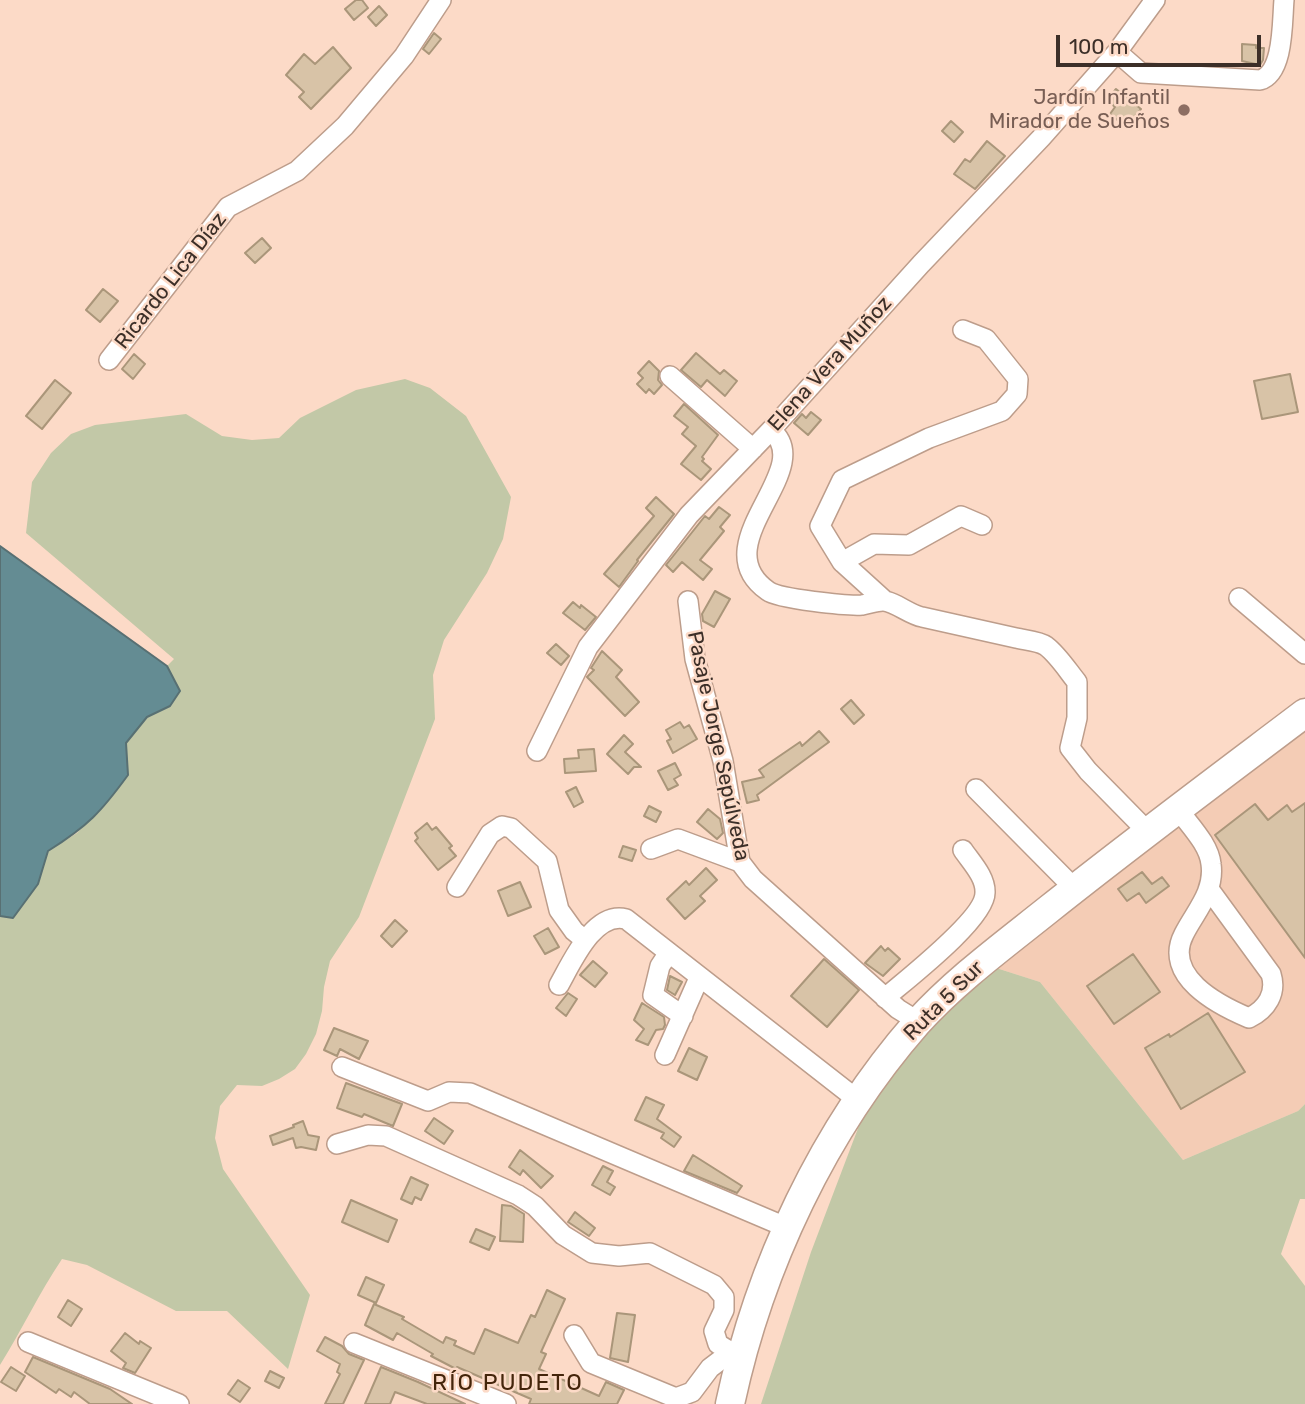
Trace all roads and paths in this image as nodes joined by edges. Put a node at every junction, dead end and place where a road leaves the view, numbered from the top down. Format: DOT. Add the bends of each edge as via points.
graph roads {
  1 [pos="442,0"];
  2 [pos="1155,0"];
  3 [pos="1284,0"];
  4 [pos="1117,52"];
  5 [pos="963,330"];
  6 [pos="109,360"];
  7 [pos="670,376"];
  8 [pos="771,430"];
  9 [pos="752,449"];
  10 [pos="982,525"];
  11 [pos="842,562"];
  12 [pos="1239,598"];
  13 [pos="688,601"];
  14 [pos="885,601"];
  15 [pos="1305,654"];
  16 [pos="1305,713"];
  17 [pos="537,751"];
  18 [pos="976,789"];
  19 [pos="1178,809"];
  20 [pos="1147,831"];
  21 [pos="652,849"];
  22 [pos="963,850"];
  23 [pos="740,862"];
  24 [pos="457,887"];
  25 [pos="1074,888"];
  26 [pos="1209,889"];
  27 [pos="585,940"];
  28 [pos="668,954"];
  29 [pos="699,978"];
  30 [pos="559,985"];
  31 [pos="885,998"];
  32 [pos="683,1016"];
  33 [pos="919,1022"];
  34 [pos="665,1055"];
  35 [pos="342,1067"];
  36 [pos="859,1101"];
  37 [pos="337,1144"];
  38 [pos="788,1228"];
  39 [pos="574,1335"];
  40 [pos="28,1342"];
  41 [pos="354,1343"];
  42 [pos="736,1355"];
  43 [pos="179,1404"];
  44 [pos="506,1404"];
  45 [pos="730,1404"];
  1 -- 6 [label="street, Ricardo Lica Díaz" via="404,56 345,126 297,171 228,207"];
  2 -- 4 [label="street, Elena Vera Muñoz"];
  3 -- 4 [label="street" via="1278,60 1267,78 1140,73"];
  4 -- 8 [label="street, Elena Vera Muñoz"];
  5 -- 11 [label="street" via="986,339 1018,379 1017,394 1002,411 929,438 842,480 820,526"];
  7 -- 9 [label="street"];
  8 -- 9 [label="street, Elena Vera Muñoz"];
  8 -- 14 [label="street" via="780,438 784,453 780,472 755,520 748,548 750,572 779,596 862,605"];
  9 -- 17 [label="street, Elena Vera Muñoz" via="689,515 588,647"];
  10 -- 11 [label="street" via="961,516 909,545 874,544"];
  11 -- 14 [label="street"];
  12 -- 15 [label="street"];
  13 -- 23 [label="street, Pasaje Jorge Sepúlveda" via="695,659 723,761"];
  14 -- 20 [label="street" via="911,615 1045,645 1077,682 1077,718 1070,748"];
  16 -- 19 [label="highway, Ruta 5 Sur"];
  18 -- 25 [label="street"];
  19 -- 20 [label="highway, Ruta 5 Sur"];
  19 -- 26 [label="street" via="1202,841 1212,864"];
  20 -- 25 [label="highway, Ruta 5 Sur"];
  21 -- 23 [label="street" via="678,839"];
  22 -- 31 [label="street" via="981,877 985,900 966,925"];
  23 -- 31 [label="street, Pasaje Jorge Sepúlveda" via="753,879"];
  24 -- 27 [label="street" via="490,834 502,826 511,828 547,861 559,910"];
  25 -- 33 [label="highway, Ruta 5 Sur" via="974,969"];
  26 -- 26 [label="street" via="1182,936 1179,958 1189,980 1204,994 1249,1018 1270,1000 1274,983"];
  27 -- 28 [label="street" via="604,921 621,917"];
  27 -- 30 [label="street"];
  28 -- 29 [label="street"];
  28 -- 32 [label="street" via="660,965 653,995"];
  29 -- 32 [label="street"];
  29 -- 36 [label="street"];
  31 -- 33 [label="street, Pasaje Jorge Sepúlveda"];
  32 -- 34 [label="street"];
  33 -- 36 [label="highway, Ruta 5 Sur"];
  35 -- 38 [label="street" via="428,1101 449,1092 470,1093"];
  36 -- 38 [label="highway, Ruta 5 Sur"];
  37 -- 42 [label="street" via="368,1135 386,1136 519,1195 592,1253 650,1252 714,1285 724,1297 715,1331 718,1344"];
  38 -- 42 [label="highway, Ruta 5 Sur"];
  39 -- 42 [label="street" via="591,1363 676,1398 692,1392 710,1368"];
  40 -- 43 [label="street"];
  41 -- 44 [label="street"];
  42 -- 45 [label="highway, Ruta 5 Sur"];
}
